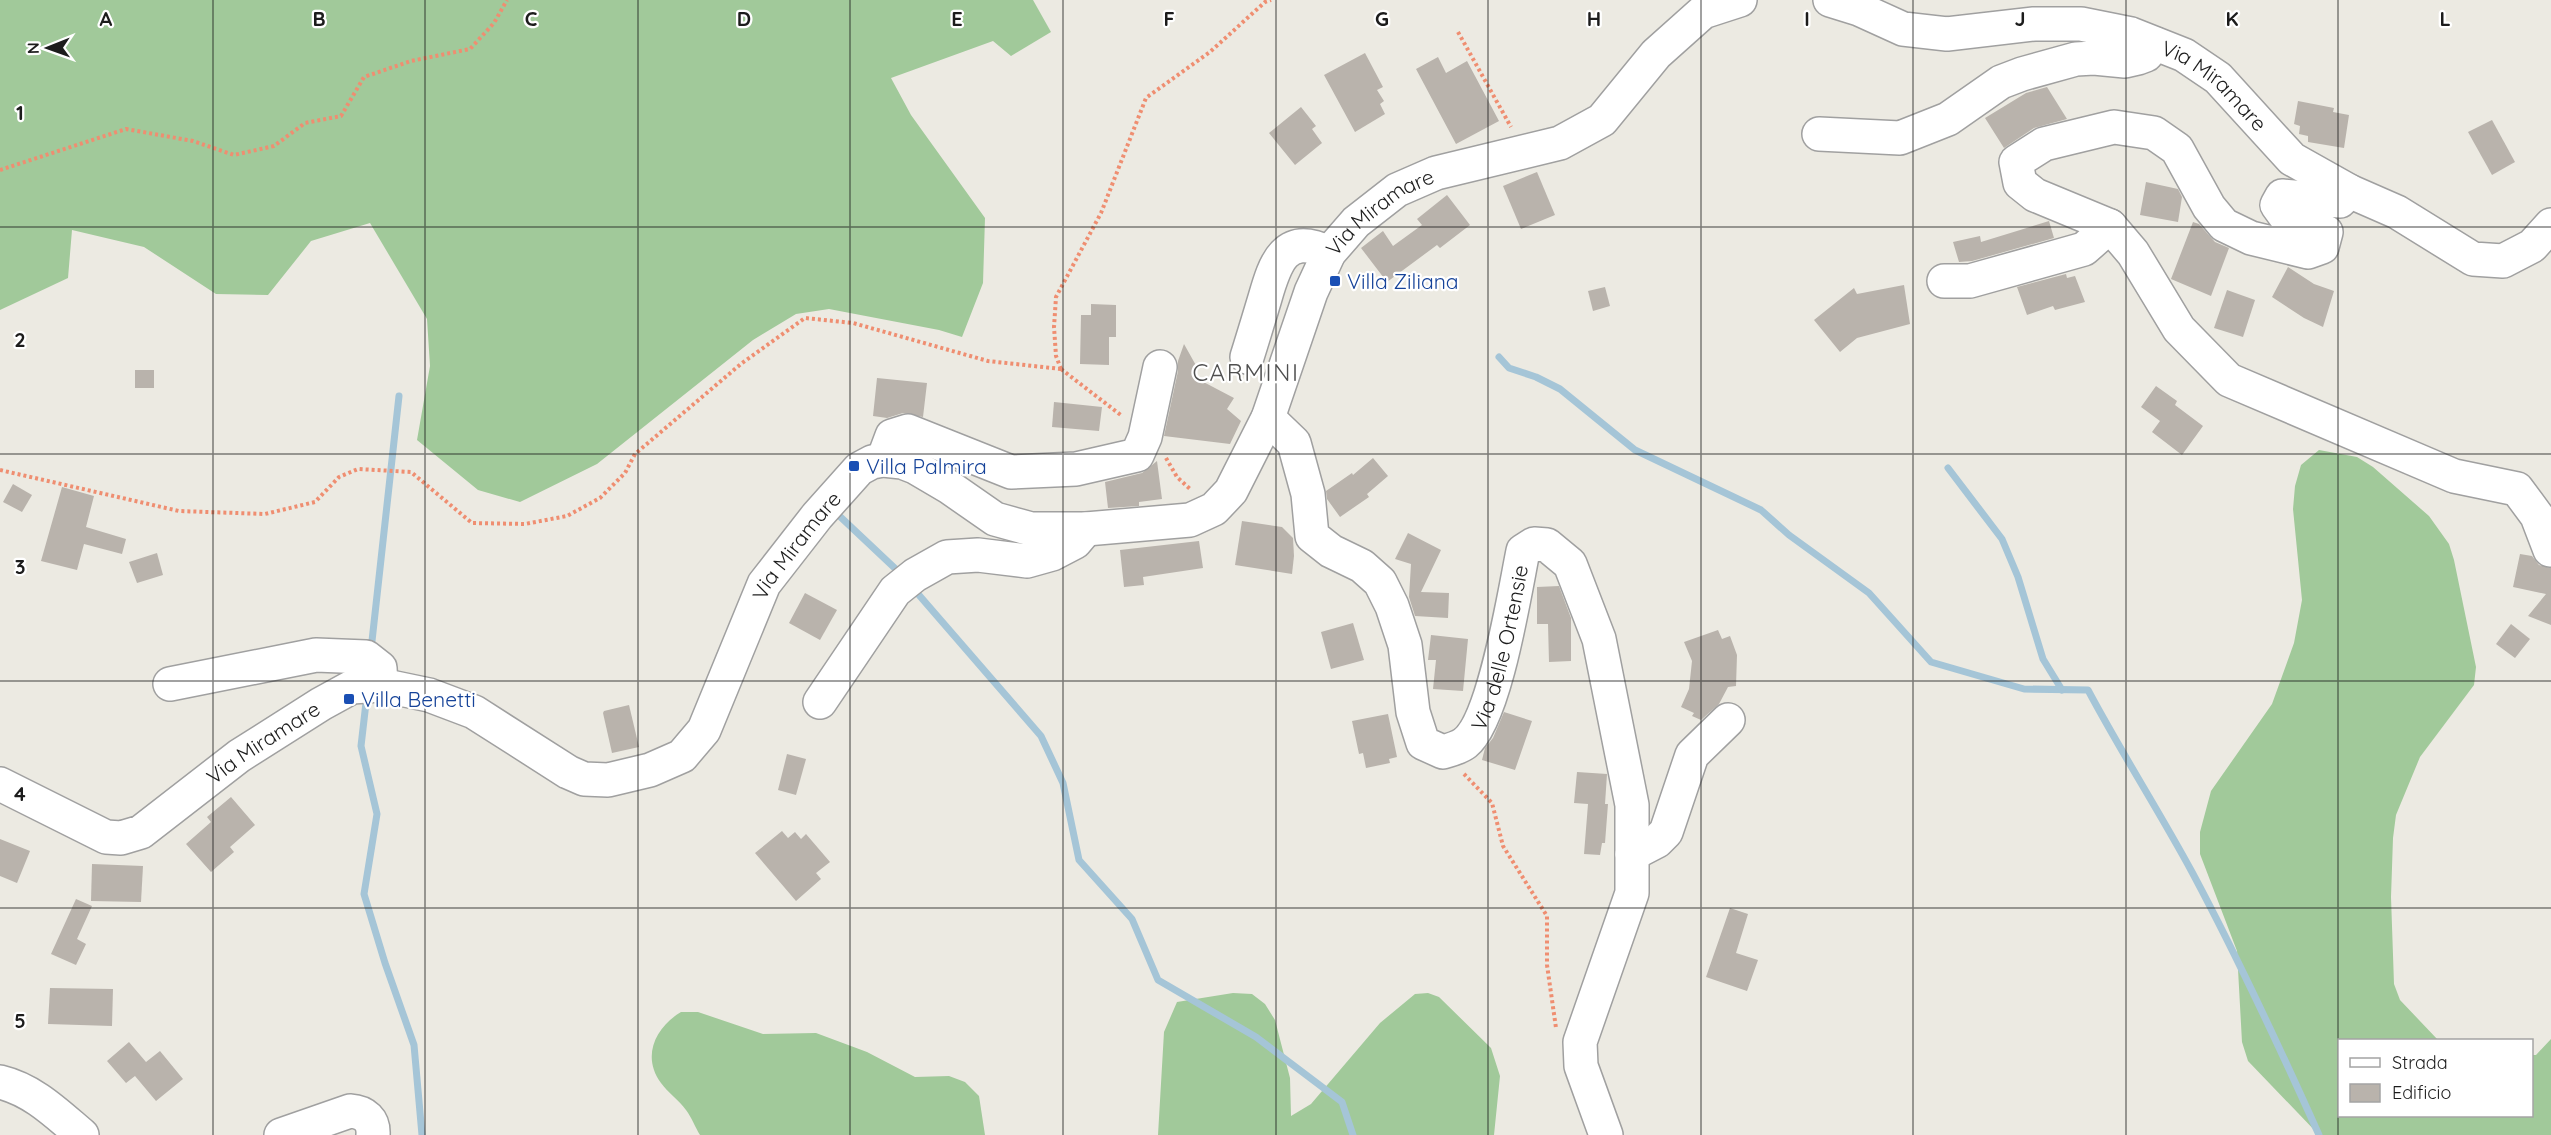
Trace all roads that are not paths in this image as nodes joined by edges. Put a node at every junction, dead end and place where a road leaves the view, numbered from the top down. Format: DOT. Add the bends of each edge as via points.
graph roads {
  1 [pos="1740,0"];
  2 [pos="1830,0"];
  3 [pos="2155,44"];
  4 [pos="1819,134"];
  5 [pos="2349,191"];
  6 [pos="2551,225"];
  7 [pos="2110,226"];
  8 [pos="1329,253"];
  9 [pos="1944,281"];
  10 [pos="1247,357"];
  11 [pos="1160,367"];
  12 [pos="1268,418"];
  13 [pos="883,460"];
  14 [pos="1086,529"];
  15 [pos="2550,550"];
  16 [pos="170,684"];
  17 [pos="381,685"];
  18 [pos="820,702"];
  19 [pos="1728,720"];
  20 [pos="0,784"];
  21 [pos="1632,855"];
  22 [pos="0,1082"];
  23 [pos="82,1135"];
  24 [pos="281,1135"];
  25 [pos="373,1135"];
  26 [pos="1606,1135"];
  1 -- 8 [label="street, Via Miramare" via="1703,12 1656,54 1602,120 1560,143 1436,173 1397,190 1356,222"];
  2 -- 3 [label="street, Via Miramare" via="1903,28 1925,32 1947,34 2034,24 2081,24 2131,34"];
  3 -- 4 [label="street" via="2146,55 2125,61 2076,60 2022,74 2001,82 1948,119 1900,138"];
  3 -- 5 [label="street, Via Miramare" via="2184,55 2218,78 2292,159"];
  5 -- 6 [label="street, Via Miramare" via="2397,212 2473,259 2503,261 2532,246"];
  5 -- 7 [label="street" via="2340,201 2282,196 2277,205 2284,216 2326,232 2322,247 2308,252 2251,238 2224,225 2209,207 2177,149 2154,133 2114,127 2044,144 2016,162 2020,183 2035,195"];
  7 -- 9 [label="street" via="2084,249 1970,281"];
  7 -- 15 [label="street" via="2133,253 2179,329 2229,380 2454,477 2517,489 2537,516"];
  8 -- 10 [label="street" via="1300,245 1275,264"];
  8 -- 12 [label="street, Via Miramare" via="1311,292"];
  11 -- 13 [label="street" via="1145,437 1137,455 1076,469 1011,472 908,431 892,436"];
  12 -- 14 [label="street, Via Miramare" via="1231,491 1214,509 1190,520"];
  12 -- 21 [label="street, Via delle Ortensie" via="1294,443 1308,494 1312,536 1331,551 1362,566 1380,582 1392,606 1405,645 1413,712 1424,743 1443,752 1465,743 1481,719 1500,662 1523,550 1534,544 1547,545 1570,564 1599,639 1632,805"];
  13 -- 14 [label="street, Via Miramare" via="915,467 994,519 1031,529"];
  13 -- 17 [label="street, Via Miramare" via="859,469 765,584 704,730 682,756 650,770 608,780 584,778 568,772 474,712 429,695"];
  14 -- 18 [label="street" via="1075,542 1027,561 978,555 947,557 915,575 895,591"];
  16 -- 17 [label="street" via="316,655 366,657 380,668"];
  17 -- 20 [label="street, Via Miramare" via="352,687 321,704 239,756 141,832 121,838 86,829"];
  19 -- 21 [label="street" via="1692,755 1666,832 1657,842"];
  21 -- 26 [label="street, Via delle Ortensie" via="1632,893 1580,1042 1581,1066"];
  22 -- 23 [label="street" via="37,1097"];
  24 -- 25 [label="street" via="350,1111 369,1119"];
}
